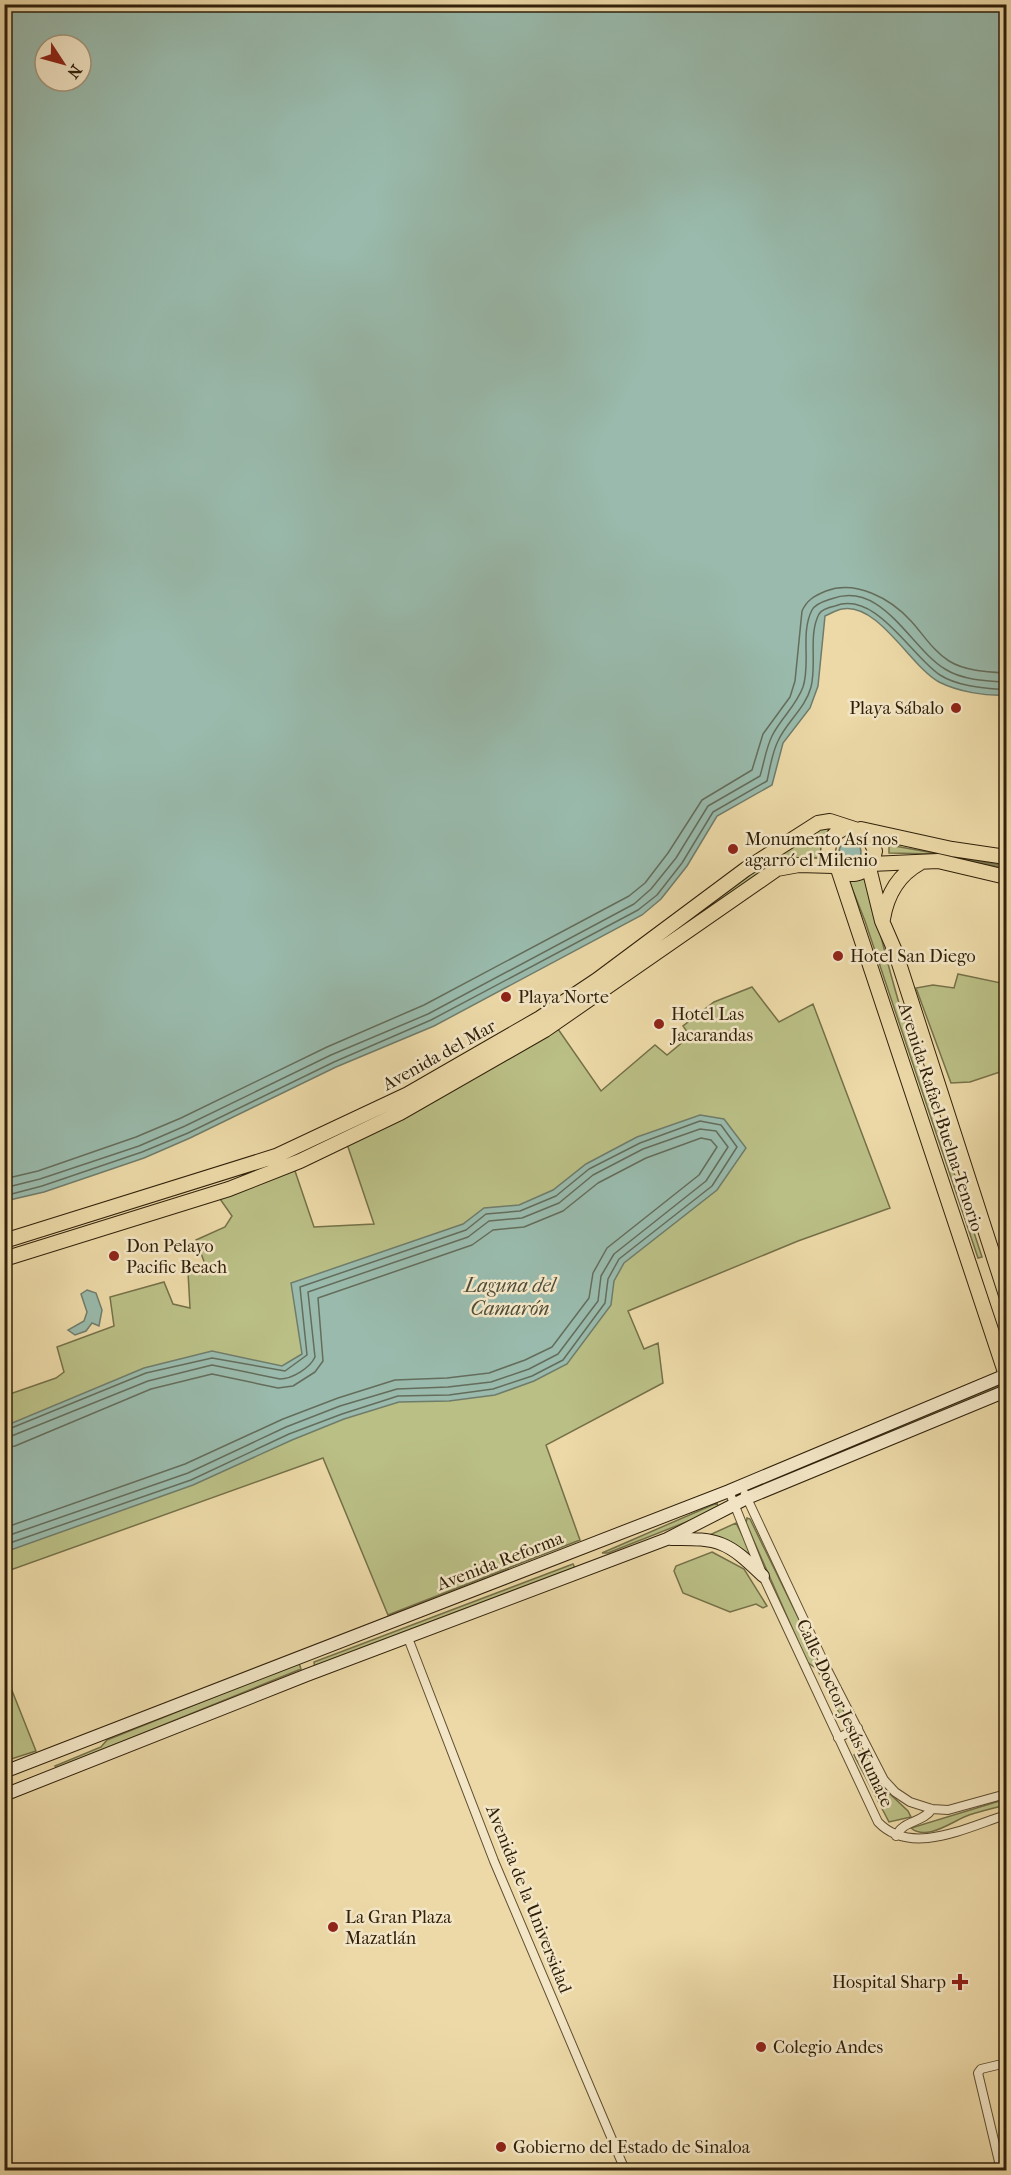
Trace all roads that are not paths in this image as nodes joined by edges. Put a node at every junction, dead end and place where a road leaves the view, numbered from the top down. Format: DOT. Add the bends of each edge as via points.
graph roads {
  1 [pos="855,828"];
  2 [pos="1006,857"];
  3 [pos="923,861"];
  4 [pos="870,866"];
  5 [pos="836,869"];
  6 [pos="1006,877"];
  7 [pos="882,921"];
  8 [pos="4,1241"];
  9 [pos="4,1259"];
  10 [pos="1006,1295"];
  11 [pos="1006,1375"];
  12 [pos="1006,1391"];
  13 [pos="742,1486"];
  14 [pos="729,1491"];
  15 [pos="747,1498"];
  16 [pos="735,1504"];
  17 [pos="667,1539"];
  18 [pos="764,1576"];
  19 [pos="408,1638"];
  20 [pos="858,1728"];
  21 [pos="838,1738"];
  22 [pos="37,1761"];
  23 [pos="4,1772"];
  24 [pos="44,1778"];
  25 [pos="1006,1794"];
  26 [pos="4,1795"];
  27 [pos="932,1809"];
  28 [pos="1006,1815"];
  29 [pos="896,1836"];
  30 [pos="1006,2063"];
  31 [pos="625,2170"];
  32 [pos="1001,2170"];
  1 -- 2 [label="main road, Avenida del Mar"];
  1 -- 4 [label="main road" via="867,832 875,844"];
  1 -- 5 [label="main road" via="833,835 829,842 827,851"];
  1 -- 8 [label="main road, Avenida del Mar" via="825,821 798,835 540,1018 453,1071 357,1120 276,1156"];
  3 -- 4 [label="main road"];
  3 -- 6 [label="main road"];
  3 -- 7 [label="main road" via="905,872 896,884"];
  4 -- 5 [label="main road" via="855,875"];
  4 -- 7 [label="main road, Avenida Rafael Buelna Tenorio"];
  5 -- 9 [label="main road, Avenida del Mar" via="799,865 777,869 545,1030 400,1113 300,1161 229,1189"];
  5 -- 11 [label="main road, Avenida Rafael Buelna Tenorio"];
  7 -- 10 [label="main road, Avenida Rafael Buelna Tenorio"];
  11 -- 13 [label="main road, Avenida Reforma"];
  12 -- 15 [label="main road"];
  13 -- 14 [label="main road, Avenida Reforma"];
  13 -- 15 [label="street, Calle Doctor Jesús Kumate"];
  14 -- 16 [label="street, Calle Doctor Jesús Kumate"];
  14 -- 22 [label="main road, Avenida Reforma"];
  15 -- 16 [label="main road"];
  15 -- 20 [label="street, Calle Doctor Jesús Kumate"];
  16 -- 17 [label="main road"];
  16 -- 18 [label="street, Calle Doctor Jesús Kumate"];
  17 -- 18 [label="main road" via="706,1538 723,1543"];
  17 -- 19 [label="main road"];
  18 -- 21 [label="street, Calle Doctor Jesús Kumate"];
  19 -- 24 [label="main road"];
  19 -- 31 [label="street, Avenida de la Universidad" via="494,1861"];
  20 -- 21 [label="street"];
  20 -- 27 [label="street, Calle Doctor Jesús Kumate" via="891,1788 910,1802"];
  21 -- 29 [label="street, Calle Doctor Jesús Kumate" via="872,1811 886,1831"];
  22 -- 23 [label="main road, Avenida Reforma"];
  22 -- 24 [label="main road"];
  24 -- 26 [label="main road"];
  25 -- 27 [label="street, Calle Doctor Jesús Kumate" via="948,1810"];
  27 -- 29 [label="street" via="901,1828"];
  28 -- 29 [label="street" via="927,1839"];
  30 -- 32 [label="street" via="978,2073"];
}
